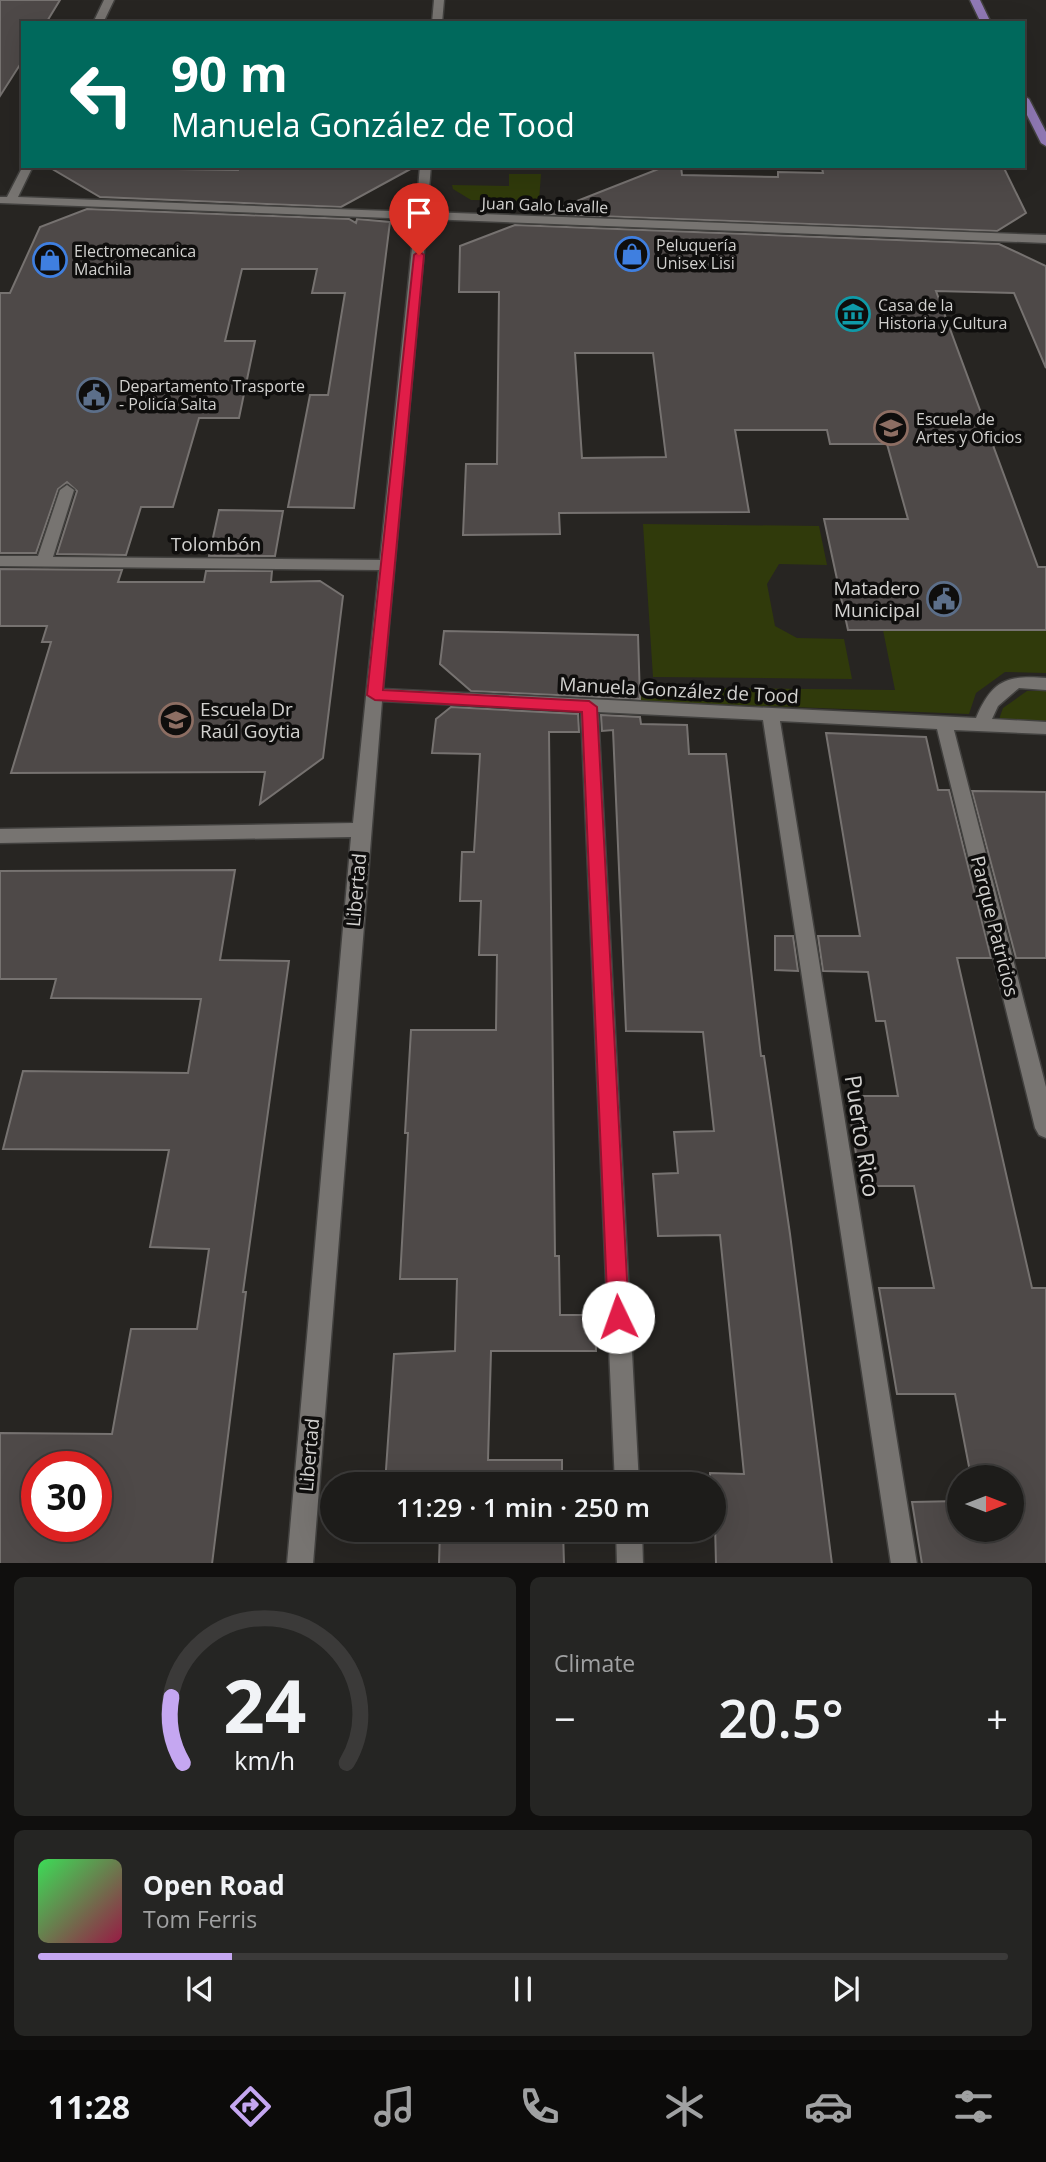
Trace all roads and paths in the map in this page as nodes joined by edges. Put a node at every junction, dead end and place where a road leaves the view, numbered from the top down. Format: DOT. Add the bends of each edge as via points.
graph roads {
  1 [pos="109,0"];
  2 [pos="439,0"];
  3 [pos="975,0"];
  4 [pos="99,21"];
  5 [pos="437,21"];
  6 [pos="985,21"];
  7 [pos="1025,101"];
  8 [pos="1046,143"];
  9 [pos="27,168"];
  10 [pos="426,168"];
  11 [pos="6,200"];
  12 [pos="423,217"];
  13 [pos="1046,239"];
  14 [pos="67,490"];
  15 [pos="0,561"];
  16 [pos="44,562"];
  17 [pos="387,565"];
  18 [pos="1046,684"];
  19 [pos="375,695"];
  20 [pos="589,707"];
  21 [pos="771,716"];
  22 [pos="944,724"];
  23 [pos="981,725"];
  24 [pos="1046,728"];
  25 [pos="361,830"];
  26 [pos="0,836"];
  27 [pos="1046,1128"];
  28 [pos="625,1472"];
  29 [pos="629,1542"];
  30 [pos="300,1563"];
  31 [pos="630,1563"];
  32 [pos="904,1563"];
  1 -- 4 [label="street"];
  2 -- 5 [label="street"];
  3 -- 6 [label="main road"];
  7 -- 8 [label="main road"];
  9 -- 11 [label="street"];
  10 -- 12 [label="street, Libertad"];
  11 -- 12 [label="street, Juan Galo Lavalle"];
  12 -- 13 [label="street, Juan Galo Lavalle"];
  12 -- 17 [label="street, Libertad"];
  14 -- 16 [label="street"];
  15 -- 16 [label="street, Tolombón"];
  16 -- 17 [label="street, Tolombón"];
  17 -- 19 [label="street, Libertad"];
  18 -- 23 [label="street" via="1016,682 991,702"];
  19 -- 20 [label="street, Manuela González de Tood"];
  19 -- 25 [label="street, Libertad"];
  20 -- 21 [label="street, Manuela González de Tood"];
  20 -- 28 [label="street"];
  21 -- 22 [label="street, Manuela González de Tood"];
  21 -- 32 [label="street, Puerto Rico"];
  22 -- 23 [label="street, Manuela González de Tood"];
  22 -- 27 [label="street, Parque Patricios"];
  23 -- 24 [label="street, Manuela González de Tood"];
  25 -- 26 [label="street"];
  25 -- 30 [label="street, Libertad"];
  29 -- 31 [label="street"];
}
